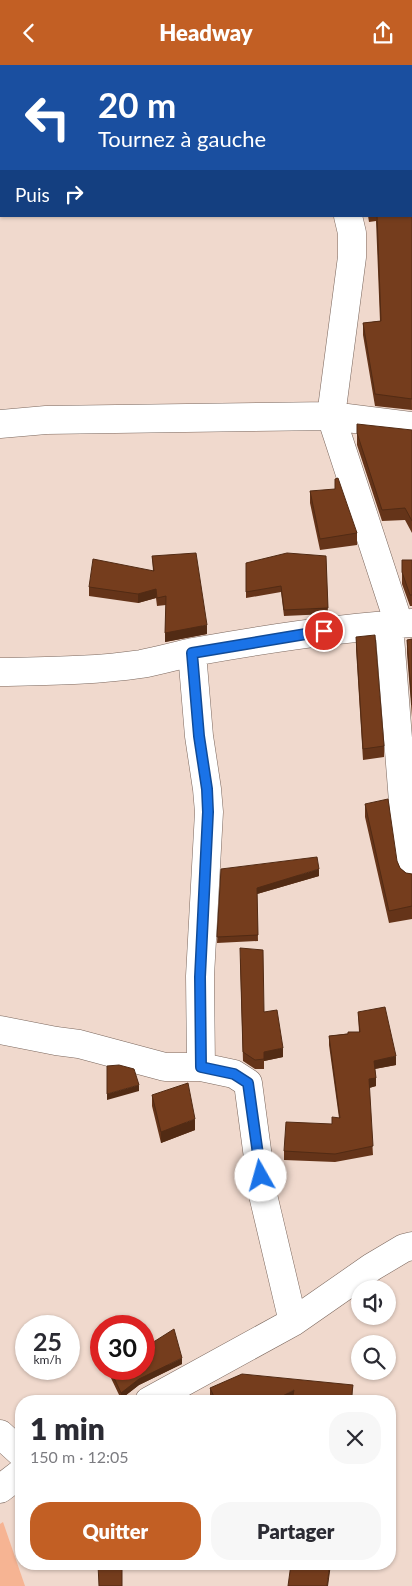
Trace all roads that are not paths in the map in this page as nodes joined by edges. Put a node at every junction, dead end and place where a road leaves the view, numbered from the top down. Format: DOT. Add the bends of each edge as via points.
graph roads {
  1 [pos="348,217"];
  2 [pos="331,416"];
  3 [pos="0,424"];
  4 [pos="412,426"];
  5 [pos="400,624"];
  6 [pos="192,653"];
  7 [pos="0,672"];
  8 [pos="412,871"];
  9 [pos="0,1030"];
  10 [pos="201,1067"];
  11 [pos="412,1246"];
  12 [pos="293,1323"];
  13 [pos="160,1395"];
  14 [pos="0,1434"];
  15 [pos="15,1448"];
  16 [pos="15,1478"];
  17 [pos="0,1489"];
  1 -- 2 [label="street" via="352,257"];
  2 -- 3 [label="street" via="56,420"];
  2 -- 4 [label="street"];
  2 -- 5 [label="street"];
  5 -- 6 [label="street" via="290,636"];
  5 -- 8 [label="street" via="405,827"];
  6 -- 7 [label="street" via="141,664 87,670"];
  6 -- 10 [label="street" via="208,812 200,977"];
  9 -- 10 [label="street" via="79,1044 165,1067"];
  10 -- 12 [label="street" via="234,1074 248,1083 263,1195"];
  11 -- 12 [label="street" via="372,1267"];
  12 -- 13 [label="street"];
  14 -- 15 [label="street"];
  16 -- 17 [label="street"];
}
